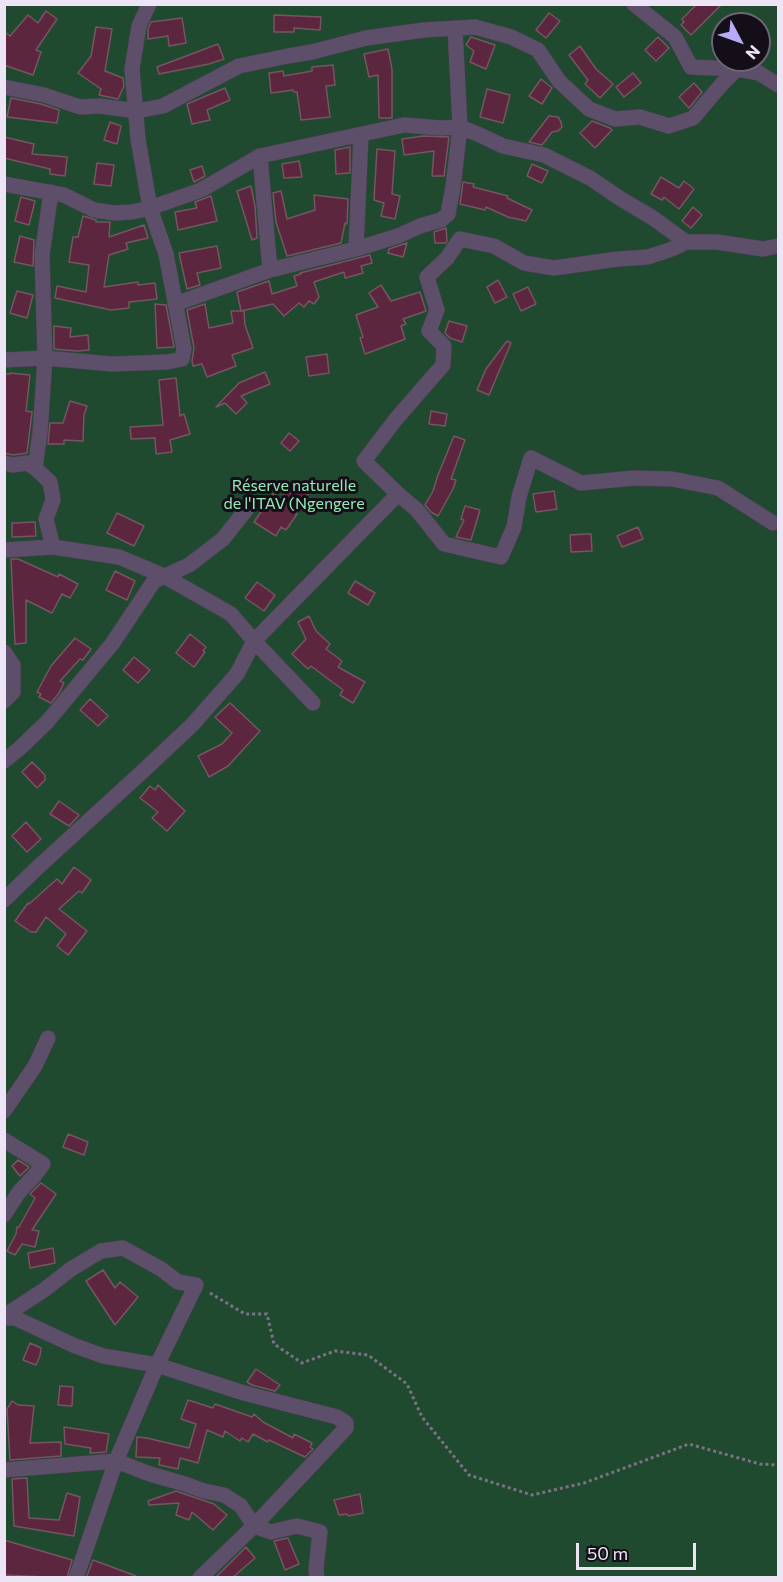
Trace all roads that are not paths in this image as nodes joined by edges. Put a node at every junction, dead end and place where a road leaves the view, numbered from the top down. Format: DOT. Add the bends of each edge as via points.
graph roads {
  1 [pos="149,4"];
  2 [pos="634,4"];
  3 [pos="455,28"];
  4 [pos="711,68"];
  5 [pos="734,72"];
  6 [pos="754,72"];
  7 [pos="778,85"];
  8 [pos="4,87"];
  9 [pos="137,111"];
  10 [pos="460,127"];
  11 [pos="361,135"];
  12 [pos="260,156"];
  13 [pos="4,184"];
  14 [pos="51,192"];
  15 [pos="150,208"];
  16 [pos="686,242"];
  17 [pos="778,246"];
  18 [pos="356,249"];
  19 [pos="270,270"];
  20 [pos="175,304"];
  21 [pos="45,358"];
  22 [pos="4,360"];
  23 [pos="4,463"];
  24 [pos="35,468"];
  25 [pos="398,494"];
  26 [pos="249,507"];
  27 [pos="773,523"];
  28 [pos="53,547"];
  29 [pos="4,550"];
  30 [pos="164,576"];
  31 [pos="254,641"];
  32 [pos="4,652"];
  33 [pos="4,701"];
  34 [pos="313,703"];
  35 [pos="4,761"];
  36 [pos="4,900"];
  37 [pos="48,1038"];
  38 [pos="4,1111"];
  39 [pos="4,1140"];
  40 [pos="4,1215"];
  41 [pos="4,1317"];
  42 [pos="157,1365"];
  43 [pos="116,1461"];
  44 [pos="4,1470"];
  45 [pos="254,1526"];
  46 [pos="76,1578"];
  47 [pos="200,1578"];
  48 [pos="317,1578"];
  1 -- 9 [label="street" via="139,26 132,69"];
  2 -- 4 [label="street" via="675,37 691,67"];
  3 -- 5 [label="street" via="475,27 538,50 559,81 589,109 615,119 640,117 669,126 693,118"];
  3 -- 9 [label="street" via="366,38 239,66 163,106"];
  3 -- 10 [label="street"];
  6 -- 7 [label="street"];
  8 -- 9 [label="street" via="80,107"];
  9 -- 15 [label="street"];
  10 -- 11 [label="street" via="404,125"];
  10 -- 16 [label="street" via="503,146 544,155 590,178"];
  10 -- 18 [label="street" via="448,214 441,220"];
  11 -- 12 [label="street"];
  11 -- 18 [label="street"];
  12 -- 15 [label="street" via="201,190"];
  12 -- 19 [label="street"];
  13 -- 14 [label="street"];
  14 -- 15 [label="street" via="94,210 114,213"];
  14 -- 21 [label="street" via="42,255"];
  15 -- 20 [label="street" via="166,254"];
  16 -- 17 [label="street" via="763,249"];
  16 -- 25 [label="street" via="648,257 554,268 524,263 494,246 460,239 427,277 437,310 429,331 444,346 443,365 364,461"];
  18 -- 19 [label="street"];
  19 -- 20 [label="street"];
  20 -- 21 [label="street" via="184,349 182,359 112,364"];
  21 -- 22 [label="street"];
  21 -- 24 [label="street"];
  23 -- 24 [label="street" via="27,463"];
  24 -- 28 [label="street" via="50,482 53,500 46,519"];
  25 -- 27 [label="street" via="417,510 444,544 501,556 514,527 531,458 581,483 672,479 718,488"];
  25 -- 31 [label="street"];
  26 -- 30 [label="street" via="223,539 189,565"];
  28 -- 29 [label="street"];
  28 -- 30 [label="street" via="119,557"];
  30 -- 31 [label="street" via="231,614"];
  30 -- 35 [label="street" via="154,581 112,644 58,710"];
  31 -- 34 [label="street"];
  31 -- 36 [label="street" via="237,674 192,724"];
  32 -- 33 [label="street" via="13,665 13,692"];
  37 -- 38 [label="street" via="35,1066"];
  39 -- 40 [label="street" via="43,1164"];
  41 -- 42 [label="street" via="15,1318 103,1356"];
  41 -- 42 [label="street" via="101,1251 123,1248 178,1282 196,1285"];
  42 -- 43 [label="street"];
  42 -- 45 [label="street" via="244,1394 337,1417 346,1423 346,1428"];
  43 -- 44 [label="street"];
  43 -- 45 [label="street" via="224,1495 241,1506"];
  43 -- 46 [label="street"];
  45 -- 47 [label="street"];
  45 -- 48 [label="street" via="271,1532 297,1526 320,1532"];
}
